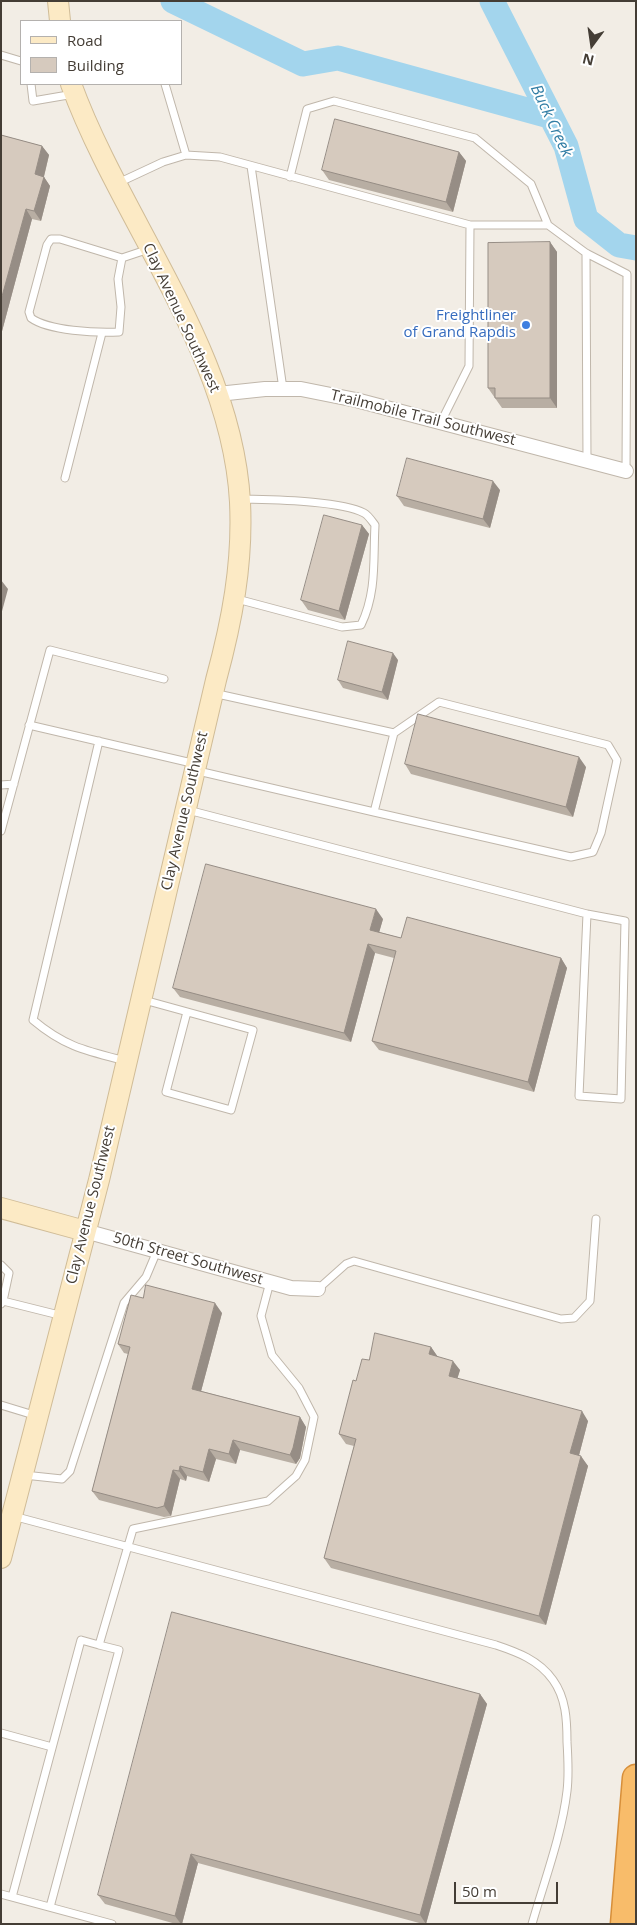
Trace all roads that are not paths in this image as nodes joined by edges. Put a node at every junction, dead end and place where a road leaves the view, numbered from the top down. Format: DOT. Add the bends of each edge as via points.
graph roads {
  1 [pos="58,1"];
  2 [pos="60,20"];
  3 [pos="1,55"];
  4 [pos="20,61"];
  5 [pos="31,85"];
  6 [pos="165,85"];
  7 [pos="72,89"];
  8 [pos="186,155"];
  9 [pos="251,166"];
  10 [pos="290,177"];
  11 [pos="116,184"];
  12 [pos="548,224"];
  13 [pos="470,225"];
  14 [pos="150,249"];
  15 [pos="586,253"];
  16 [pos="122,258"];
  17 [pos="102,333"];
  18 [pos="283,389"];
  19 [pos="218,394"];
  20 [pos="441,422"];
  21 [pos="587,461"];
  22 [pos="626,471"];
  23 [pos="65,478"];
  24 [pos="240,499"];
  25 [pos="236,599"];
  26 [pos="164,679"];
  27 [pos="212,693"];
  28 [pos="30,725"];
  29 [pos="394,733"];
  30 [pos="99,741"];
  31 [pos="195,767"];
  32 [pos="14,784"];
  33 [pos="1,785"];
  34 [pos="185,810"];
  35 [pos="374,812"];
  36 [pos="1,831"];
  37 [pos="587,914"];
  38 [pos="141,1000"];
  39 [pos="187,1012"];
  40 [pos="127,1061"];
  41 [pos="1,1208"];
  42 [pos="596,1220"];
  43 [pos="85,1231"];
  44 [pos="157,1251"];
  45 [pos="1,1265"];
  46 [pos="270,1282"];
  47 [pos="318,1289"];
  48 [pos="2,1303"];
  49 [pos="63,1316"];
  50 [pos="1,1405"];
  51 [pos="37,1416"];
  52 [pos="22,1474"];
  53 [pos="11,1515"];
  54 [pos="127,1546"];
  55 [pos="1,1558"];
  56 [pos="99,1645"];
  57 [pos="1,1732"];
  58 [pos="52,1746"];
  59 [pos="636,1778"];
  60 [pos="1,1894"];
  61 [pos="12,1897"];
  62 [pos="50,1907"];
  63 [pos="112,1924"];
  64 [pos="532,1924"];
  65 [pos="624,1924"];
  1 -- 2 [label="street"];
  3 -- 4 [label="lane"];
  5 -- 7 [label="lane" via="33,101"];
  6 -- 8 [label="lane"];
  7 -- 11 [label="street, Clay Avenue Southwest"];
  8 -- 9 [label="lane" via="220,157"];
  8 -- 11 [label="lane"];
  9 -- 10 [label="lane"];
  9 -- 18 [label="lane"];
  10 -- 12 [label="lane" via="307,109 334,101 475,138 531,184"];
  10 -- 13 [label="lane"];
  11 -- 14 [label="street, Clay Avenue Southwest"];
  12 -- 13 [label="lane"];
  12 -- 15 [label="lane"];
  13 -- 20 [label="lane" via="469,366"];
  14 -- 16 [label="lane"];
  14 -- 19 [label="street, Clay Avenue Southwest" via="202,353"];
  15 -- 21 [label="lane"];
  15 -- 22 [label="lane" via="627,274"];
  16 -- 17 [label="lane" via="118,279 121,327 118,332"];
  16 -- 17 [label="lane" via="60,238 52,239 29,312 31,318 40,324"];
  17 -- 23 [label="lane"];
  18 -- 19 [label="street, Trailmobile Trail Southwest"];
  18 -- 20 [label="street, Trailmobile Trail Southwest" via="301,389 356,400"];
  19 -- 24 [label="street, Clay Avenue Southwest" via="231,442"];
  20 -- 21 [label="street, Trailmobile Trail Southwest"];
  21 -- 22 [label="street, Trailmobile Trail Southwest"];
  24 -- 25 [label="street, Clay Avenue Southwest"];
  24 -- 25 [label="lane" via="330,505 365,514 375,525 373,592 361,624 342,628"];
  25 -- 27 [label="street, Clay Avenue Southwest"];
  26 -- 28 [label="lane" via="50,650"];
  27 -- 29 [label="lane"];
  27 -- 31 [label="street, Clay Avenue Southwest"];
  28 -- 30 [label="lane"];
  28 -- 32 [label="lane"];
  29 -- 35 [label="lane"];
  29 -- 35 [label="lane" via="439,702 608,744 617,760 601,833 593,852 572,857"];
  30 -- 31 [label="lane"];
  30 -- 40 [label="lane" via="33,1020 71,1046"];
  31 -- 34 [label="street, Clay Avenue Southwest"];
  31 -- 35 [label="lane"];
  32 -- 33 [label="lane"];
  32 -- 36 [label="lane"];
  34 -- 37 [label="lane"];
  34 -- 38 [label="street, Clay Avenue Southwest"];
  37 -- 37 [label="lane" via="579,1096 621,1099 625,921"];
  38 -- 39 [label="lane"];
  38 -- 40 [label="street, Clay Avenue Southwest"];
  39 -- 39 [label="lane" via="253,1030 231,1110 166,1092"];
  40 -- 43 [label="street, Clay Avenue Southwest"];
  41 -- 43 [label="street, 50th Street Southwest"];
  42 -- 47 [label="lane" via="590,1301 574,1318 561,1319 354,1261 346,1264"];
  43 -- 44 [label="street, 50th Street Southwest"];
  43 -- 49 [label="street, Clay Avenue Southwest"];
  44 -- 46 [label="street, 50th Street Southwest"];
  44 -- 52 [label="lane" via="146,1277 124,1303 70,1471 62,1479"];
  45 -- 48 [label="lane" via="9,1273"];
  46 -- 47 [label="street, 50th Street Southwest" via="291,1288"];
  46 -- 54 [label="lane" via="261,1316 272,1355 299,1388 314,1417 305,1460 296,1476 268,1501 133,1529"];
  48 -- 49 [label="lane"];
  49 -- 51 [label="street, Clay Avenue Southwest"];
  50 -- 51 [label="lane"];
  51 -- 52 [label="street, Clay Avenue Southwest"];
  52 -- 53 [label="street, Clay Avenue Southwest"];
  53 -- 54 [label="lane"];
  53 -- 55 [label="street, Clay Avenue Southwest"];
  54 -- 56 [label="lane"];
  54 -- 64 [label="lane" via="496,1645 518,1652 540,1666 554,1681 563,1699 568,1769 565,1803"];
  56 -- 58 [label="lane" via="81,1640"];
  56 -- 62 [label="lane" via="119,1650"];
  57 -- 58 [label="lane"];
  58 -- 61 [label="lane"];
  59 -- 65 [label="highway"];
  60 -- 61 [label="lane"];
  61 -- 62 [label="lane"];
  62 -- 63 [label="lane"];
}
